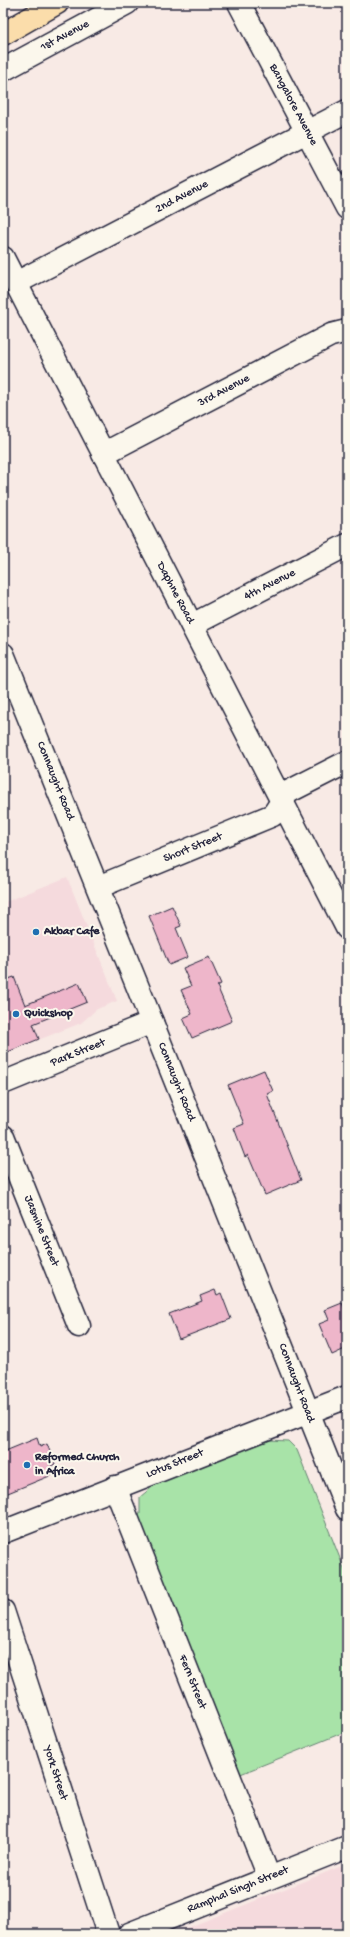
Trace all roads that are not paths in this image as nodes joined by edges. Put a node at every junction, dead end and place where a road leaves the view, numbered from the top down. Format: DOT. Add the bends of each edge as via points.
graph roads {
  1 [pos="58,3"];
  2 [pos="126,3"];
  3 [pos="239,3"];
  4 [pos="3,34"];
  5 [pos="3,70"];
  6 [pos="347,111"];
  7 [pos="307,132"];
  8 [pos="347,208"];
  9 [pos="3,258"];
  10 [pos="16,283"];
  11 [pos="347,331"];
  12 [pos="103,454"];
  13 [pos="347,545"];
  14 [pos="192,625"];
  15 [pos="3,654"];
  16 [pos="347,762"];
  17 [pos="282,801"];
  18 [pos="98,887"];
  19 [pos="347,928"];
  20 [pos="152,1022"];
  21 [pos="3,1083"];
  22 [pos="3,1136"];
  23 [pos="79,1326"];
  24 [pos="347,1397"];
  25 [pos="307,1412"];
  26 [pos="116,1487"];
  27 [pos="347,1510"];
  28 [pos="3,1532"];
  29 [pos="3,1611"];
  30 [pos="347,1847"];
  31 [pos="269,1877"];
  32 [pos="108,1934"];
  33 [pos="129,1934"];
  1 -- 4 [label="main road"];
  2 -- 5 [label="street, 1st Avenue"];
  3 -- 7 [label="street, Bangalore Avenue"];
  6 -- 7 [label="street, 2nd Avenue"];
  7 -- 8 [label="street, Bangalore Avenue"];
  7 -- 10 [label="street, 2nd Avenue"];
  9 -- 10 [label="street, Daphne Road"];
  10 -- 12 [label="street, Daphne Road"];
  11 -- 12 [label="street, 3rd Avenue" via="331,335"];
  12 -- 14 [label="street, Daphne Road"];
  13 -- 14 [label="street, 4th Avenue"];
  14 -- 17 [label="street, Daphne Road"];
  15 -- 18 [label="street, Connaught Road"];
  16 -- 17 [label="street, Short Street" via="288,792"];
  17 -- 18 [label="street, Short Street" via="273,815"];
  17 -- 19 [label="street, Daphne Road"];
  18 -- 20 [label="street, Connaught Road"];
  20 -- 21 [label="street, Park Street"];
  20 -- 25 [label="street, Connaught Road"];
  22 -- 23 [label="street, Jasmine Street"];
  24 -- 25 [label="street, Lotus Street"];
  25 -- 26 [label="street, Lotus Street"];
  25 -- 27 [label="street, Connaught Road"];
  26 -- 28 [label="street, Lotus Street"];
  26 -- 31 [label="street, Fern Street"];
  29 -- 32 [label="street, York Street"];
  30 -- 31 [label="street, Ramphal Singh Street"];
  31 -- 33 [label="street, Ramphal Singh Street"];
}
